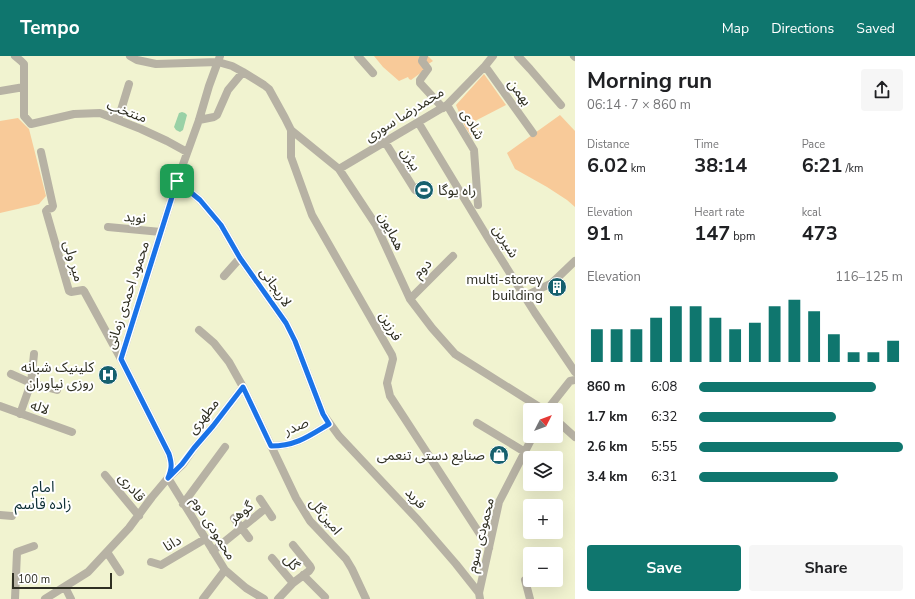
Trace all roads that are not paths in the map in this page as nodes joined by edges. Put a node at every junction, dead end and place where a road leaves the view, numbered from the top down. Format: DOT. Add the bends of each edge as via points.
graph roads {
  1 [pos="15,56"];
  2 [pos="358,56"];
  3 [pos="424,56"];
  4 [pos="493,56"];
  5 [pos="518,56"];
  6 [pos="136,57"];
  7 [pos="217,58"];
  8 [pos="485,66"];
  9 [pos="244,72"];
  10 [pos="374,73"];
  11 [pos="129,84"];
  12 [pos="24,87"];
  13 [pos="0,91"];
  14 [pos="561,105"];
  15 [pos="445,107"];
  16 [pos="118,120"];
  17 [pos="199,120"];
  18 [pos="418,122"];
  19 [pos="291,130"];
  20 [pos="533,133"];
  21 [pos="385,142"];
  22 [pos="41,152"];
  23 [pos="187,152"];
  24 [pos="339,169"];
  25 [pos="177,181"];
  26 [pos="415,190"];
  27 [pos="478,205"];
  28 [pos="108,227"];
  29 [pos="161,232"];
  30 [pos="453,256"];
  31 [pos="240,258"];
  32 [pos="575,261"];
  33 [pos="224,276"];
  34 [pos="525,296"];
  35 [pos="410,299"];
  36 [pos="199,330"];
  37 [pos="34,354"];
  38 [pos="121,359"];
  39 [pos="575,372"];
  40 [pos="11,374"];
  41 [pos="575,380"];
  42 [pos="31,383"];
  43 [pos="243,387"];
  44 [pos="57,390"];
  45 [pos="534,403"];
  46 [pos="551,403"];
  47 [pos="0,406"];
  48 [pos="20,414"];
  49 [pos="478,423"];
  50 [pos="329,424"];
  51 [pos="563,426"];
  52 [pos="72,432"];
  53 [pos="575,437"];
  54 [pos="271,446"];
  55 [pos="225,447"];
  56 [pos="523,451"];
  57 [pos="523,456"];
  58 [pos="105,475"];
  59 [pos="168,478"];
  60 [pos="260,499"];
  61 [pos="183,504"];
  62 [pos="266,508"];
  63 [pos="0,515"];
  64 [pos="12,516"];
  65 [pos="139,516"];
  66 [pos="272,517"];
  67 [pos="234,518"];
  68 [pos="241,528"];
  69 [pos="249,538"];
  70 [pos="205,539"];
  71 [pos="293,545"];
  72 [pos="34,546"];
  73 [pos="489,548"];
  74 [pos="213,551"];
  75 [pos="107,552"];
  76 [pos="272,558"];
  77 [pos="151,562"];
  78 [pos="225,570"];
  79 [pos="120,572"];
  80 [pos="303,575"];
  81 [pos="292,583"];
  82 [pos="64,587"];
  83 [pos="527,587"];
  84 [pos="480,596"];
  85 [pos="325,597"];
  86 [pos="15,599"];
  87 [pos="45,599"];
  88 [pos="71,599"];
  89 [pos="203,599"];
  90 [pos="264,599"];
  91 [pos="278,599"];
  92 [pos="366,599"];
  93 [pos="530,599"];
  1 -- 12 [label="street" via="24,64"];
  2 -- 10 [label="street"];
  3 -- 15 [label="street, شادی" via="422,61 428,69 420,83"];
  4 -- 8 [label="street, محمدرضا سوری"];
  5 -- 14 [label="street"];
  6 -- 7 [label="street" via="156,64"];
  7 -- 9 [label="street, همایون"];
  7 -- 17 [label="street, محمود احمدی زمانی"];
  8 -- 15 [label="street, محمدرضا سوری"];
  8 -- 20 [label="street, بهمن"];
  9 -- 17 [label="street" via="228,90 217,115"];
  9 -- 19 [label="street, همایون" via="269,90"];
  11 -- 16 [label="street"];
  12 -- 13 [label="street"];
  12 -- 16 [label="street, منتخب" via="24,116 31,124 74,114 100,113"];
  15 -- 18 [label="street, محمدرضا سوری"];
  15 -- 27 [label="street, شادی" via="474,150"];
  16 -- 23 [label="street, منتخب"];
  17 -- 23 [label="street, محمود احمدی زمانی"];
  18 -- 21 [label="street, محمدرضا سوری"];
  18 -- 34 [label="street, شیرین"];
  19 -- 24 [label="street, همایون"];
  19 -- 73 [label="street, فرزین" via="291,157 312,215 392,355 387,383 390,396"];
  21 -- 24 [label="street, محمدرضا سوری"];
  21 -- 26 [label="street, بیژن"];
  22 -- 38 [label="street, میر ولی" via="53,206 46,211 69,291 84,291"];
  23 -- 25 [label="street, محمود احمدی زمانی"];
  24 -- 35 [label="street, همایون" via="376,225"];
  25 -- 29 [label="street, محمود احمدی زمانی"];
  25 -- 31 [label="street, لاریجانی" via="200,200 221,225"];
  28 -- 29 [label="street, نوید"];
  29 -- 38 [label="street, محمود احمدی زمانی"];
  30 -- 35 [label="street, دوم"];
  31 -- 33 [label="street"];
  31 -- 50 [label="street, لاریجانی" via="289,329"];
  32 -- 34 [label="street" via="552,283"];
  34 -- 39 [label="street, شیرین"];
  35 -- 45 [label="street, همایون" via="454,354"];
  36 -- 43 [label="street, امین‌گل" via="214,343 229,362"];
  37 -- 42 [label="street"];
  38 -- 59 [label="street, محمود احمدی زمانی" via="169,454 172,469"];
  40 -- 42 [label="street"];
  41 -- 46 [label="street" via="570,381"];
  42 -- 44 [label="street"];
  42 -- 48 [label="street"];
  43 -- 54 [label="street, امین‌گل"];
  43 -- 59 [label="street, مطهری"];
  47 -- 48 [label="street, لاله"];
  48 -- 52 [label="street, لاله"];
  49 -- 56 [label="street"];
  50 -- 54 [label="street, صدر" via="303,440 282,446"];
  50 -- 84 [label="street, فرید" via="418,520"];
  51 -- 53 [label="street"];
  54 -- 92 [label="street, امین‌گل" via="310,521 346,559"];
  55 -- 61 [label="street"];
  57 -- 73 [label="street, محمودی سوم" via="499,502"];
  58 -- 65 [label="street, قادری"];
  59 -- 61 [label="street, محمودی دوم"];
  59 -- 65 [label="street"];
  60 -- 62 [label="street"];
  61 -- 70 [label="street, محمودی دوم"];
  62 -- 66 [label="street"];
  62 -- 68 [label="street, گوهر"];
  63 -- 64 [label="street"];
  65 -- 75 [label="street"];
  67 -- 68 [label="street"];
  68 -- 69 [label="street"];
  68 -- 74 [label="street, گوهر"];
  70 -- 74 [label="street, محمودی دوم"];
  70 -- 77 [label="street, دانا" via="161,565"];
  71 -- 80 [label="street" via="311,568"];
  72 -- 86 [label="street" via="17,552"];
  73 -- 84 [label="street, محمودی سوم"];
  74 -- 78 [label="street, محمودی دوم"];
  75 -- 79 [label="street"];
  75 -- 82 [label="street" via="88,572"];
  76 -- 81 [label="street, گل"];
  78 -- 89 [label="street"];
  78 -- 90 [label="street, محمودی دوم"];
  80 -- 81 [label="street"];
  80 -- 85 [label="street"];
  81 -- 91 [label="street"];
  82 -- 87 [label="street"];
  82 -- 88 [label="street"];
  83 -- 93 [label="street"];
}
